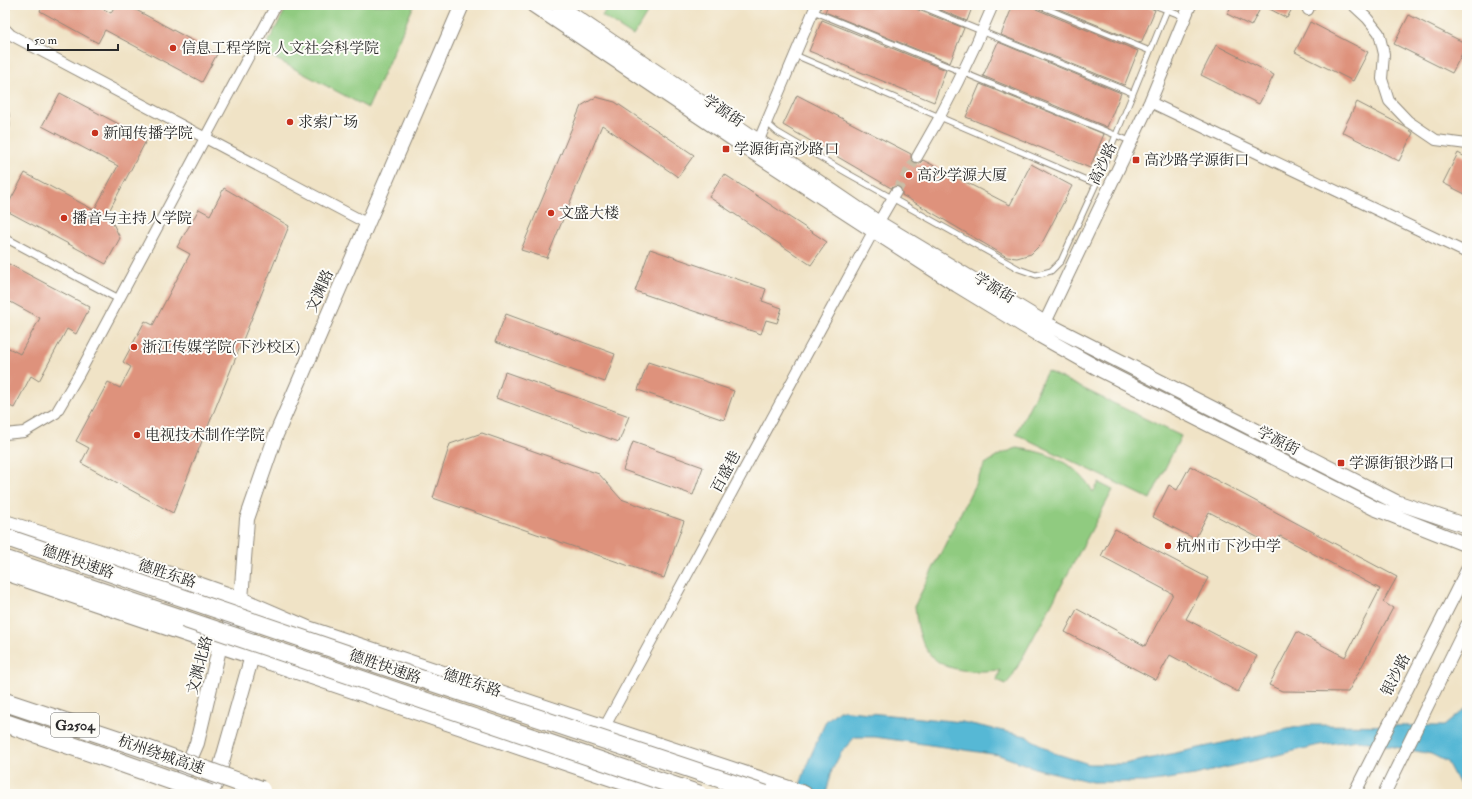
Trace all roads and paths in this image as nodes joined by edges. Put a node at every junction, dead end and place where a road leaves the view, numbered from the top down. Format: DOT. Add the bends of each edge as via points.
graph roads {
  1 [pos="276,5"];
  2 [pos="462,5"];
  3 [pos="533,5"];
  4 [pos="558,5"];
  5 [pos="918,5"];
  6 [pos="993,5"];
  7 [pos="1038,5"];
  8 [pos="1154,5"];
  9 [pos="1190,5"];
  10 [pos="1353,5"];
  11 [pos="815,8"];
  12 [pos="1168,8"];
  13 [pos="1185,17"];
  14 [pos="5,29"];
  15 [pos="982,31"];
  16 [pos="1150,51"];
  17 [pos="795,54"];
  18 [pos="963,72"];
  19 [pos="1132,93"];
  20 [pos="1150,102"];
  21 [pos="5,114"];
  22 [pos="940,118"];
  23 [pos="767,122"];
  24 [pos="5,131"];
  25 [pos="1115,136"];
  26 [pos="205,138"];
  27 [pos="1131,142"];
  28 [pos="1467,144"];
  29 [pos="756,147"];
  30 [pos="916,157"];
  31 [pos="1096,184"];
  32 [pos="894,195"];
  33 [pos="368,224"];
  34 [pos="876,226"];
  35 [pos="5,238"];
  36 [pos="1467,253"];
  37 [pos="119,299"];
  38 [pos="1042,329"];
  39 [pos="5,434"];
  40 [pos="5,523"];
  41 [pos="1467,526"];
  42 [pos="5,530"];
  43 [pos="5,537"];
  44 [pos="1467,546"];
  45 [pos="64,557"];
  46 [pos="5,559"];
  47 [pos="1467,570"];
  48 [pos="5,572"];
  49 [pos="241,600"];
  50 [pos="1467,625"];
  51 [pos="220,645"];
  52 [pos="252,656"];
  53 [pos="5,702"];
  54 [pos="5,723"];
  55 [pos="604,728"];
  56 [pos="266,792"];
  57 [pos="175,794"];
  58 [pos="211,794"];
  59 [pos="659,794"];
  60 [pos="699,794"];
  61 [pos="765,794"];
  62 [pos="804,794"];
  63 [pos="1354,794"];
  64 [pos="1384,794"];
  1 -- 26 [label="street"];
  2 -- 33 [label="main road, 文渊路"];
  3 -- 29 [label="main road, 学源街"];
  4 -- 29 [label="main road, 学源街"];
  5 -- 15 [label="lane"];
  6 -- 15 [label="street"];
  7 -- 16 [label="lane"];
  8 -- 12 [label="lane"];
  9 -- 13 [label="street, 高沙路"];
  10 -- 28 [label="street" via="1379,33 1384,54 1382,79 1389,101 1408,121 1436,140"];
  11 -- 17 [label="street"];
  11 -- 18 [label="lane"];
  12 -- 13 [label="lane"];
  12 -- 16 [label="lane"];
  13 -- 20 [label="street, 高沙路"];
  14 -- 26 [label="street" via="11,35"];
  15 -- 18 [label="street"];
  15 -- 19 [label="lane"];
  16 -- 19 [label="lane"];
  17 -- 22 [label="lane"];
  17 -- 23 [label="street"];
  18 -- 22 [label="street"];
  18 -- 25 [label="lane"];
  19 -- 25 [label="lane"];
  20 -- 27 [label="street, 高沙路"];
  20 -- 36 [label="street"];
  21 -- 24 [label="street"];
  22 -- 30 [label="street"];
  22 -- 31 [label="lane"];
  23 -- 29 [label="street"];
  23 -- 32 [label="lane" via="777,132"];
  25 -- 27 [label="lane"];
  25 -- 31 [label="lane"];
  26 -- 33 [label="street"];
  26 -- 37 [label="street"];
  27 -- 38 [label="street, 高沙路"];
  29 -- 34 [label="main road, 学源街"];
  31 -- 32 [label="lane" via="1061,260 1050,271 1036,274 1019,269"];
  32 -- 34 [label="street, 百盛巷"];
  33 -- 49 [label="main road, 文渊路" via="276,434 259,484 248,519"];
  34 -- 38 [label="main road, 学源街" via="957,285"];
  34 -- 55 [label="street, 百盛巷"];
  35 -- 37 [label="street"];
  37 -- 39 [label="street" via="56,413 24,432"];
  38 -- 41 [label="main road, 学源街" via="1396,502"];
  38 -- 44 [label="main road, 学源街" via="1101,370 1374,508"];
  40 -- 49 [label="main road, 德胜东路"];
  42 -- 45 [label="highway, bridge"];
  43 -- 45 [label="highway, 德胜快速路, bridge"];
  45 -- 61 [label="highway, 德胜快速路, bridge"];
  46 -- 60 [label="highway, 德胜快速路, bridge"];
  47 -- 63 [label="street, 银沙路"];
  48 -- 51 [label="main road"];
  49 -- 51 [label="main road, 文渊北路"];
  49 -- 52 [label="main road"];
  49 -- 55 [label="main road, 德胜东路" via="308,629"];
  50 -- 64 [label="street"];
  51 -- 52 [label="main road"];
  51 -- 57 [label="main road, 文渊北路" via="197,743"];
  52 -- 58 [label="main road"];
  52 -- 59 [label="main road"];
  53 -- 56 [label="highway, 杭州绕城高速 / G2504, bridge" via="146,748"];
  54 -- 58 [label="highway, 杭州绕城高速 / G2504, bridge"];
  55 -- 62 [label="main road, 德胜东路"];
}
